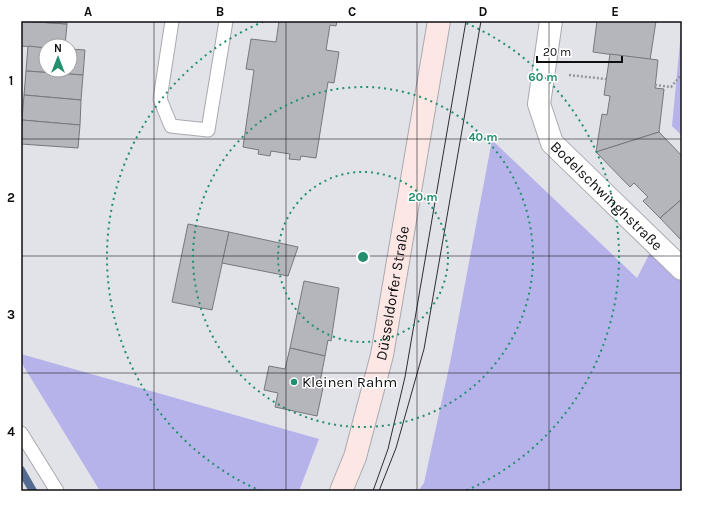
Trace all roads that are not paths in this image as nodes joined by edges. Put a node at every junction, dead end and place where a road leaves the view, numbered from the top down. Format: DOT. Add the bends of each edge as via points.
graph roads {
  1 [pos="172,21"];
  2 [pos="226,21"];
  3 [pos="439,21"];
  4 [pos="551,21"];
  5 [pos="682,270"];
  6 [pos="21,432"];
  7 [pos="57,491"];
  8 [pos="341,491"];
  1 -- 2 [label="lane" via="160,99 171,126 208,130"];
  3 -- 8 [label="main road, Düsseldorfer Straße" via="382,355 355,457"];
  4 -- 5 [label="street, Bodelschwinghstraße" via="539,104 552,144"];
  6 -- 7 [label="lane"];
}
